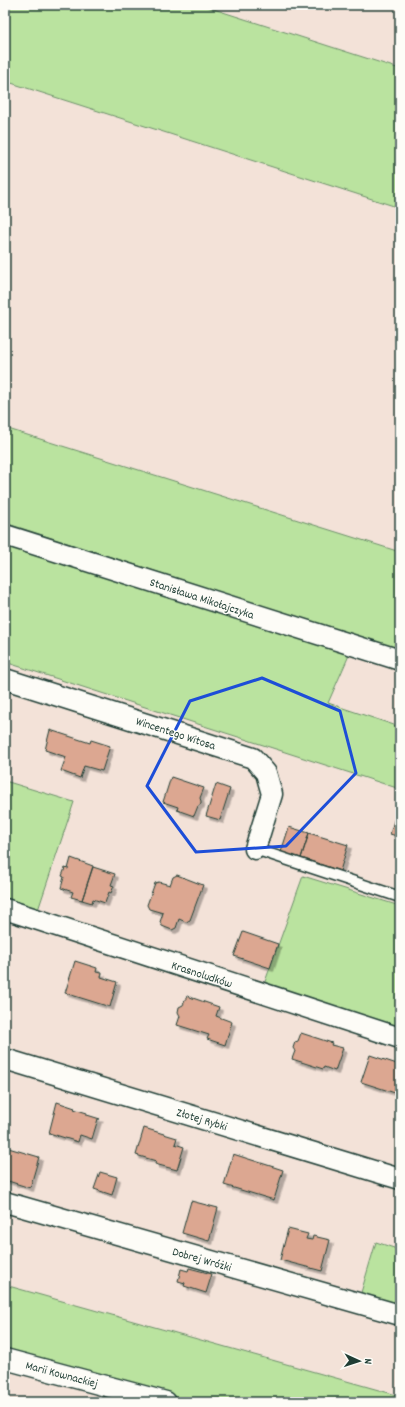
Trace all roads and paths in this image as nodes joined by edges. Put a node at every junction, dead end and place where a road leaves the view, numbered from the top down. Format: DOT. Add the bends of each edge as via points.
graph roads {
  1 [pos="5,535"];
  2 [pos="400,660"];
  3 [pos="5,678"];
  4 [pos="255,849"];
  5 [pos="400,897"];
  6 [pos="5,909"];
  7 [pos="400,1038"];
  8 [pos="5,1060"];
  9 [pos="400,1179"];
  10 [pos="5,1202"];
  11 [pos="400,1315"];
  12 [pos="5,1359"];
  13 [pos="166,1402"];
  1 -- 2 [label="street, Stanisława Mikołajczyka"];
  3 -- 4 [label="street, Wincentego Witosa" via="253,758 266,772 272,794"];
  4 -- 5 [label="lane"];
  6 -- 7 [label="street, Krasnoludków"];
  8 -- 9 [label="street, Złotej Rybki"];
  10 -- 11 [label="street, Dobrej Wróżki"];
  12 -- 13 [label="street, Marii Kownackiej"];
}
